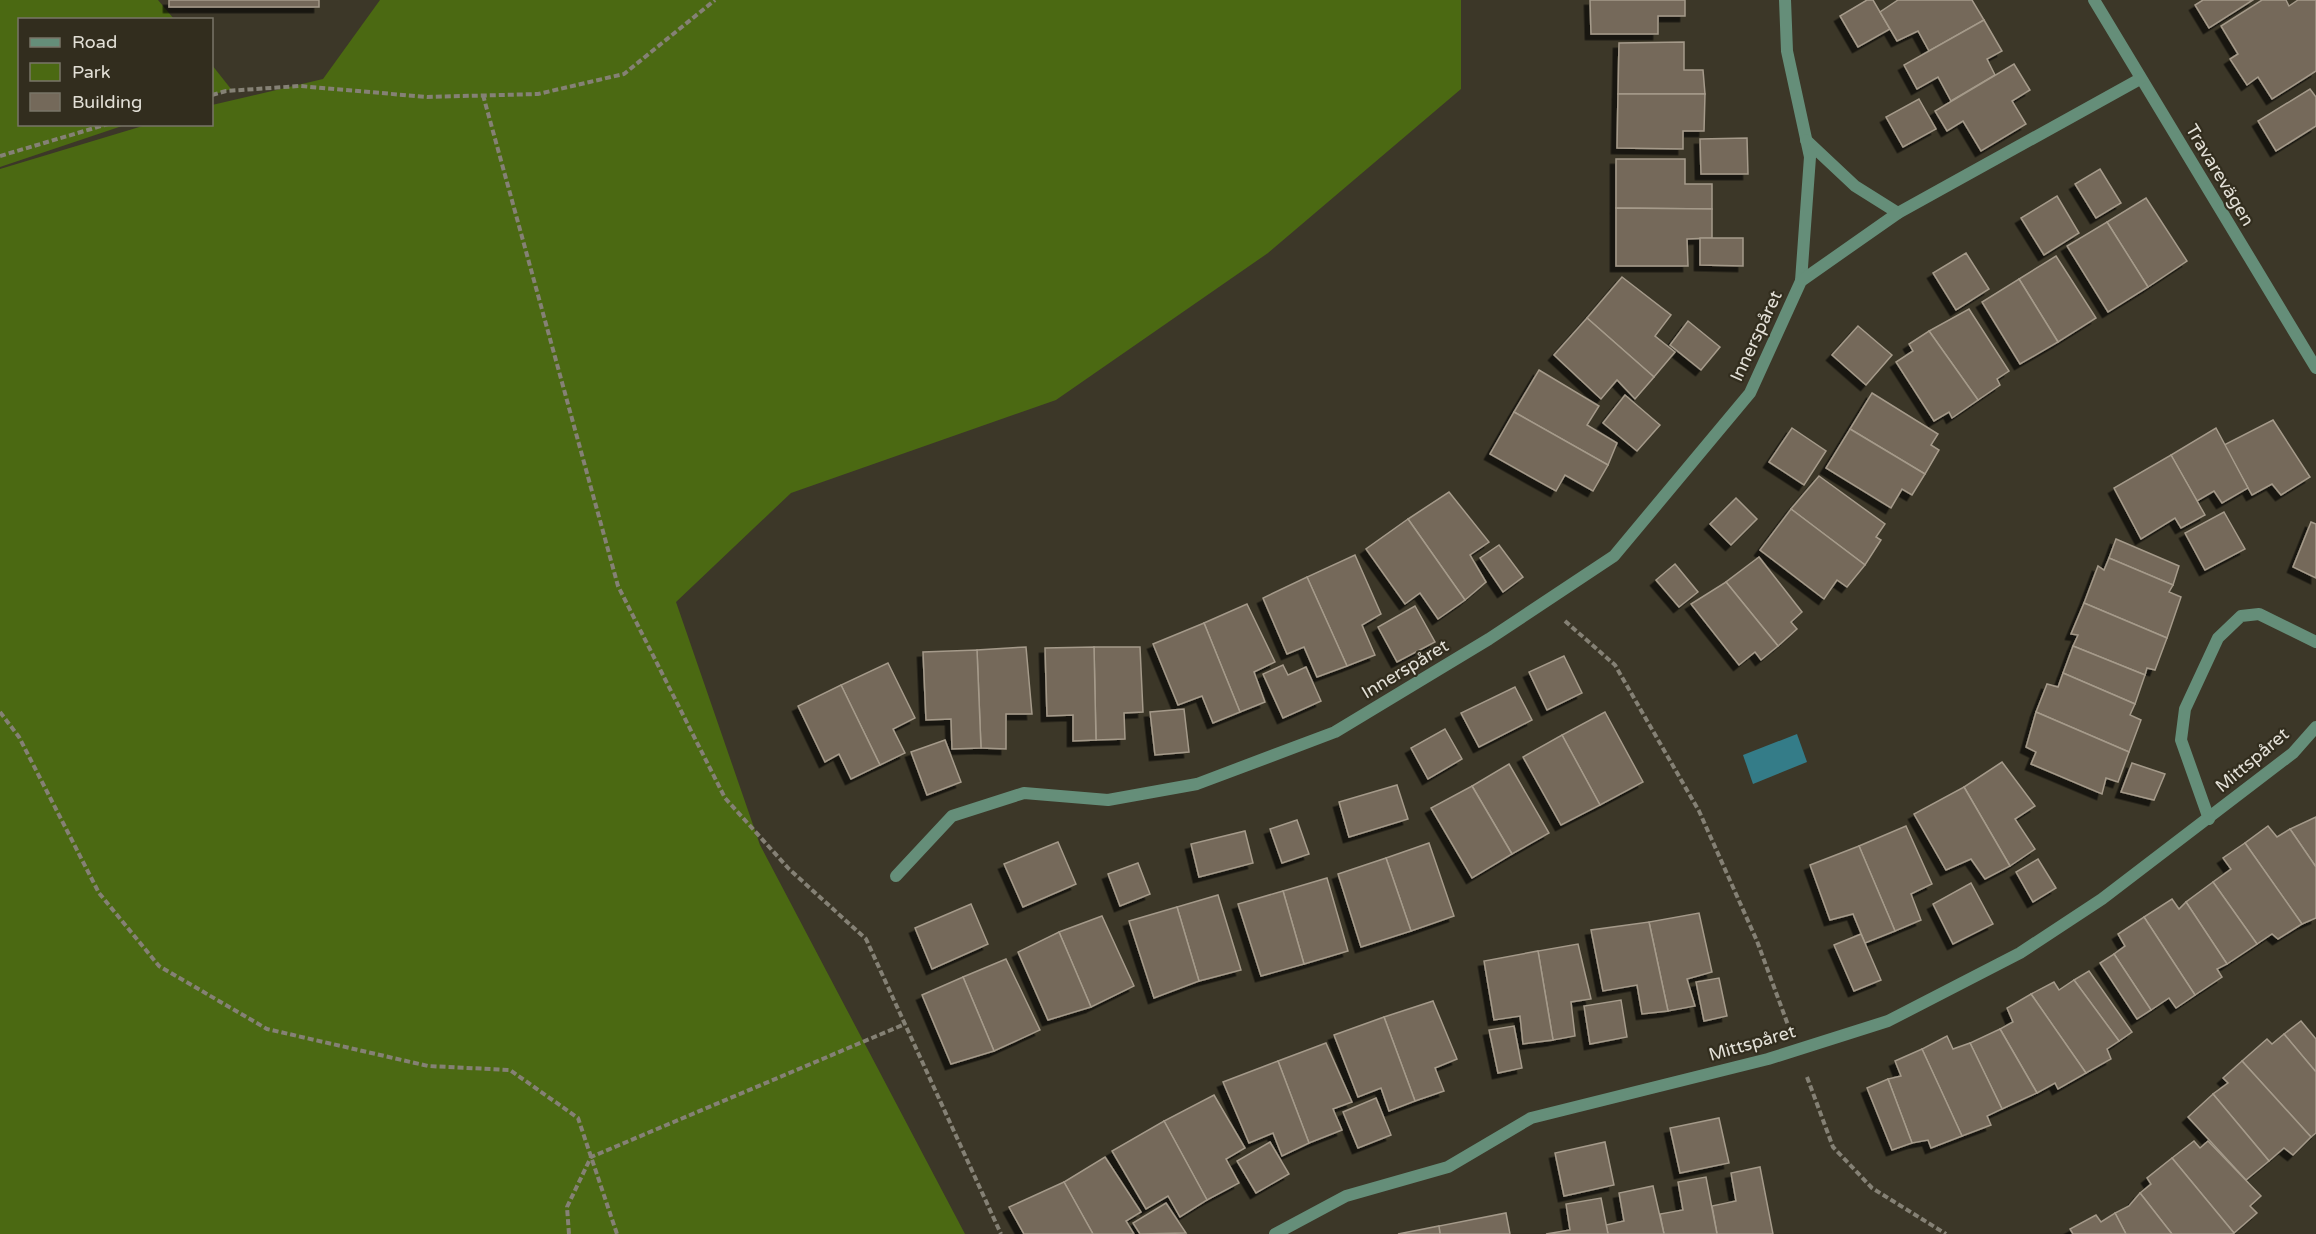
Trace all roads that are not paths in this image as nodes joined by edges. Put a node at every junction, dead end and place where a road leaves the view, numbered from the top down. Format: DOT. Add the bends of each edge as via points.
graph roads {
  1 [pos="1785,0"];
  2 [pos="2094,0"];
  3 [pos="2140,79"];
  4 [pos="1806,140"];
  5 [pos="1898,213"];
  6 [pos="1801,280"];
  7 [pos="2316,368"];
  8 [pos="2316,642"];
  9 [pos="2316,727"];
  10 [pos="2209,819"];
  11 [pos="896,876"];
  12 [pos="1275,1234"];
  1 -- 4 [label="street, Innerspåret" via="1787,51"];
  2 -- 3 [label="street, Travarevägen"];
  3 -- 5 [label="street, Innerspåret"];
  3 -- 7 [label="street, Travarevägen"];
  4 -- 5 [label="street" via="1855,186"];
  4 -- 6 [label="street, Innerspåret" via="1810,157"];
  5 -- 6 [label="street, Innerspåret"];
  6 -- 11 [label="street, Innerspåret" via="1750,393 1614,556 1335,732 1197,784 1108,800 1024,793 952,816"];
  8 -- 10 [label="street, Mittspåret" via="2259,614 2241,616 2218,638 2185,709 2181,740"];
  9 -- 10 [label="street, Mittspåret" via="2293,753"];
  10 -- 12 [label="street, Mittspåret" via="2102,899 2020,953 1888,1021 1797,1049 1531,1118 1448,1167 1346,1196"];
}
